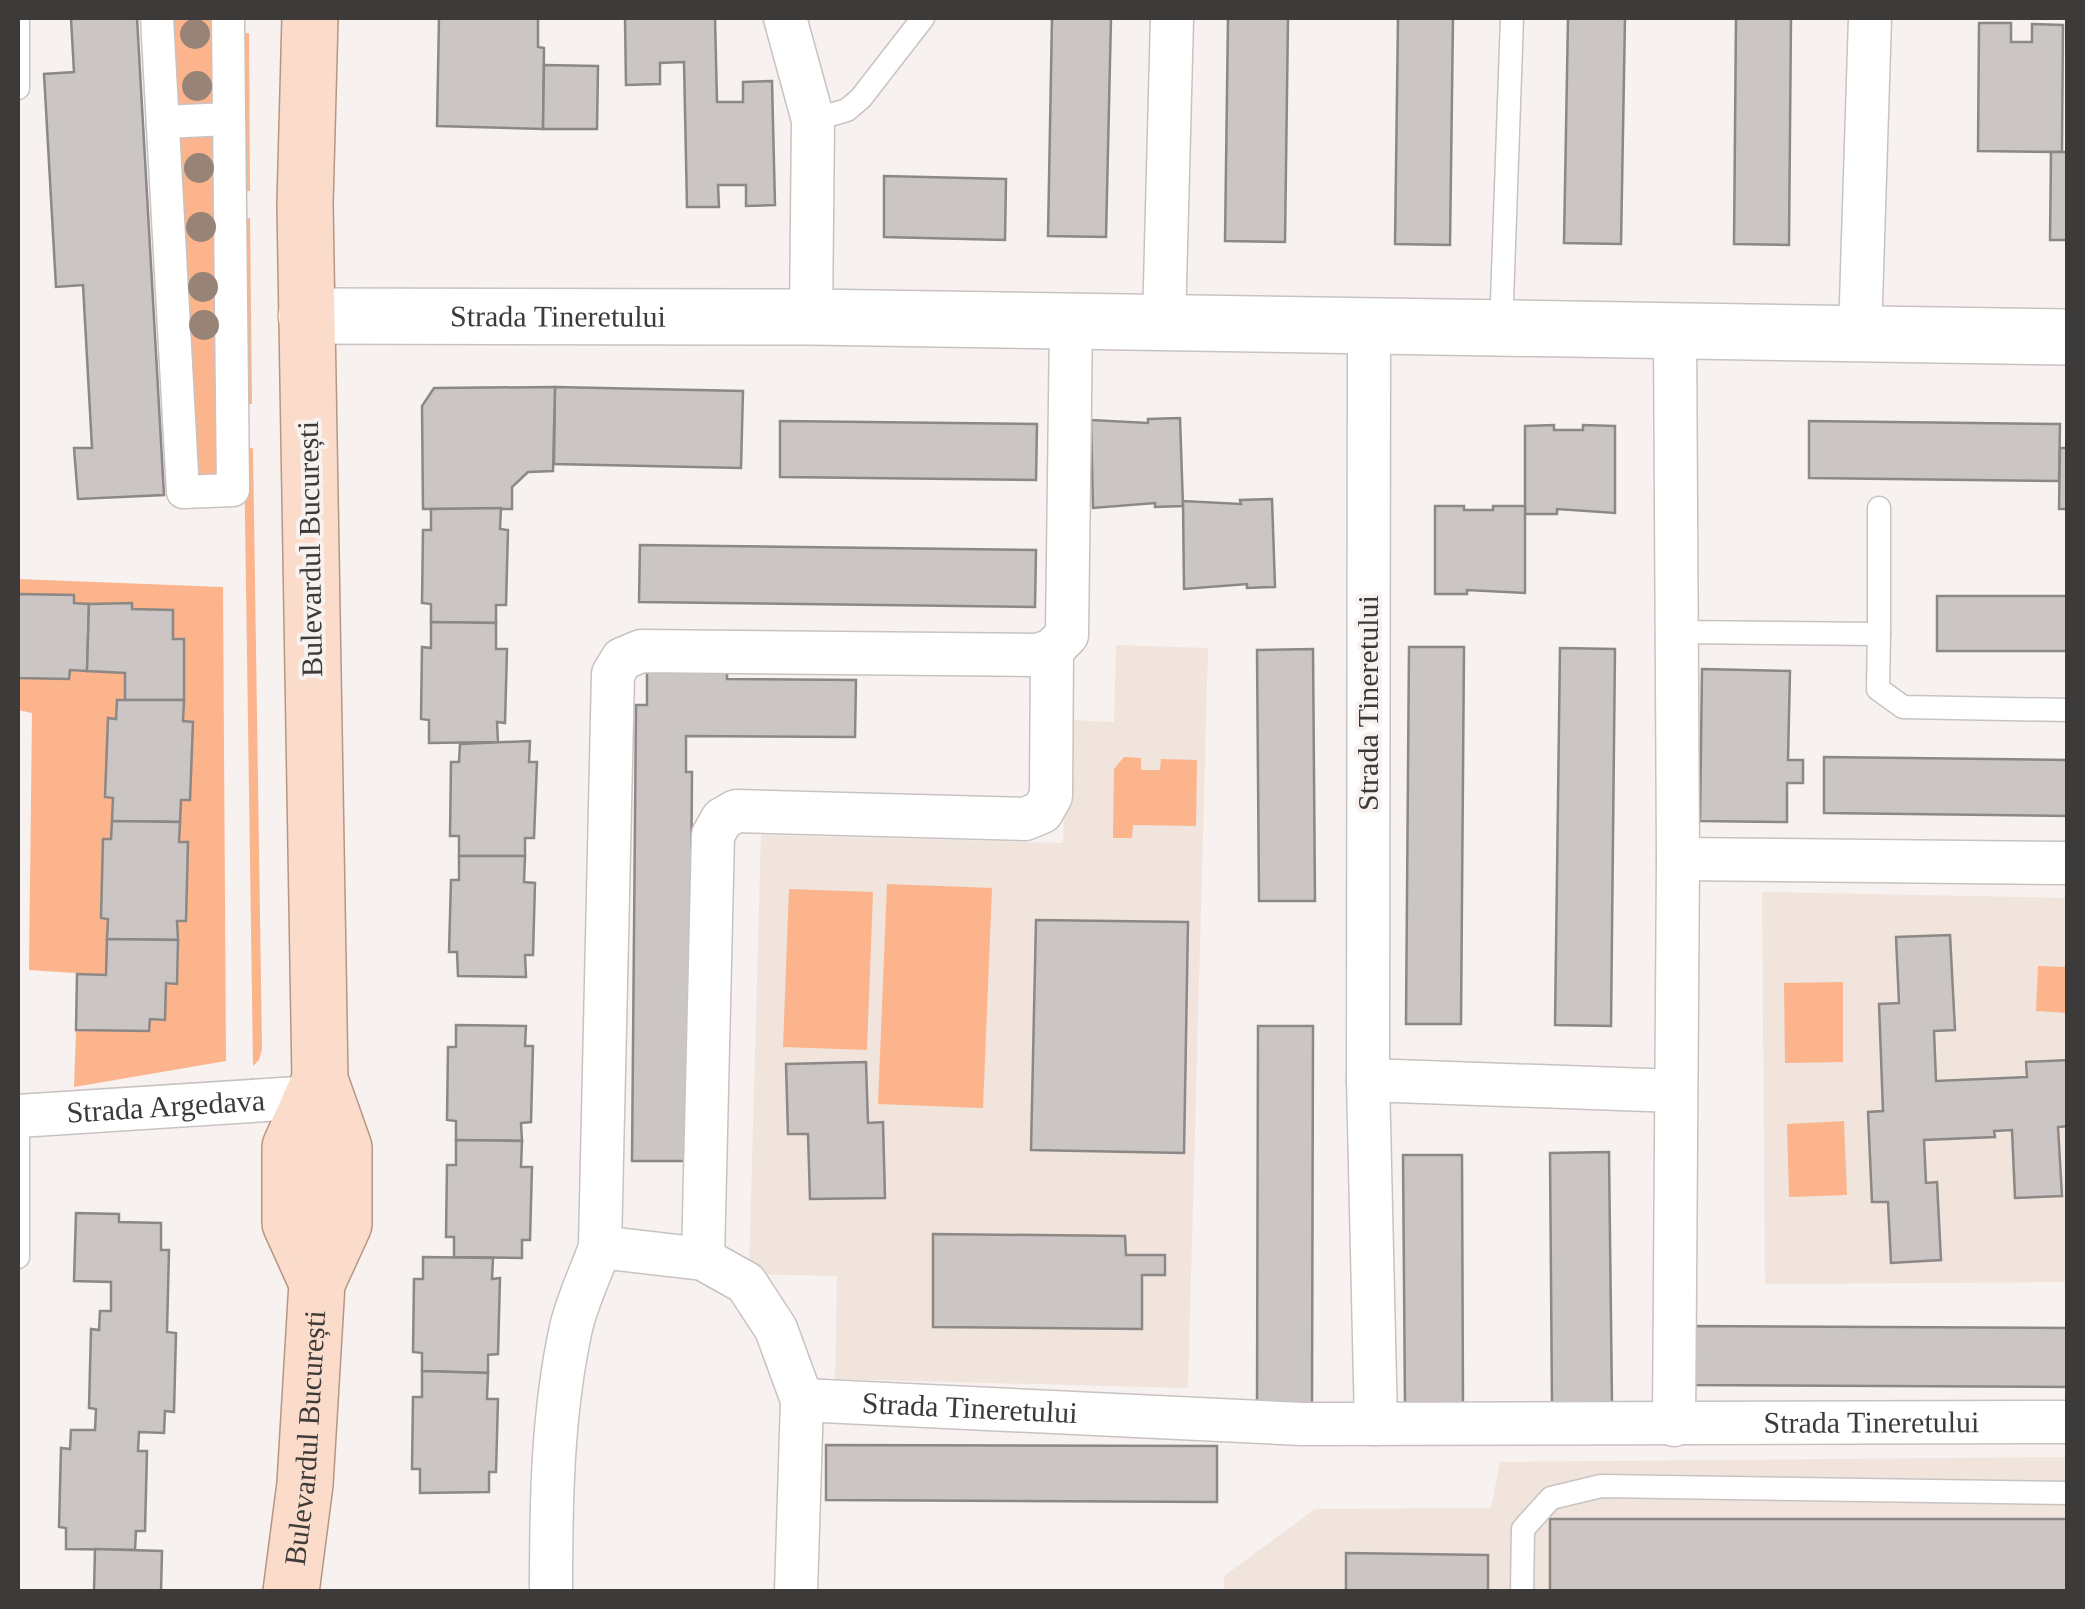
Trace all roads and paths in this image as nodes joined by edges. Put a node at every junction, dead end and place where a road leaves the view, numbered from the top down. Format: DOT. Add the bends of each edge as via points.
graph roads {
  1 [pos="18,18"];
  2 [pos="157,18"];
  3 [pos="228,18"];
  4 [pos="310,18"];
  5 [pos="784,18"];
  6 [pos="923,18"];
  7 [pos="1172,18"];
  8 [pos="1512,18"];
  9 [pos="1870,18"];
  10 [pos="18,88"];
  11 [pos="228,119"];
  12 [pos="813,120"];
  13 [pos="163,122"];
  14 [pos="306,316"];
  15 [pos="811,317"];
  16 [pos="1071,322"];
  17 [pos="1164,323"];
  18 [pos="1369,326"];
  19 [pos="1502,330"];
  20 [pos="1675,330"];
  21 [pos="1860,334"];
  22 [pos="2068,337"];
  23 [pos="232,360"];
  24 [pos="176,364"];
  25 [pos="1879,508"];
  26 [pos="1677,632"];
  27 [pos="1879,634"];
  28 [pos="1052,650"];
  29 [pos="2068,710"];
  30 [pos="1678,859"];
  31 [pos="2068,863"];
  32 [pos="1368,1080"];
  33 [pos="316,1088"];
  34 [pos="1676,1092"];
  35 [pos="18,1116"];
  36 [pos="600,1247"];
  37 [pos="18,1258"];
  38 [pos="703,1259"];
  39 [pos="802,1400"];
  40 [pos="2068,1422"];
  41 [pos="1376,1424"];
  42 [pos="1674,1425"];
  43 [pos="2068,1493"];
  44 [pos="290,1592"];
  45 [pos="551,1592"];
  46 [pos="796,1592"];
  47 [pos="1522,1592"];
  1 -- 10 [label="lane"];
  2 -- 13 [label="street"];
  3 -- 11 [label="street"];
  4 -- 14 [label="main road, Bulevardul București"];
  5 -- 12 [label="street"];
  6 -- 12 [label="lane" via="861,98 847,110"];
  7 -- 17 [label="street"];
  8 -- 19 [label="lane"];
  9 -- 21 [label="street"];
  11 -- 13 [label="street"];
  11 -- 23 [label="street"];
  12 -- 15 [label="street"];
  13 -- 24 [label="street"];
  14 -- 15 [label="street, Strada Tineretului"];
  14 -- 33 [label="main road, Bulevardul București"];
  15 -- 16 [label="street, Strada Tineretului"];
  16 -- 17 [label="street, Strada Tineretului"];
  16 -- 28 [label="street" via="1067,636"];
  17 -- 18 [label="street, Strada Tineretului"];
  18 -- 19 [label="street, Strada Tineretului"];
  18 -- 32 [label="street, Strada Tineretului"];
  19 -- 20 [label="street, Strada Tineretului"];
  20 -- 21 [label="street, Strada Tineretului"];
  20 -- 26 [label="street"];
  21 -- 22 [label="street, Strada Tineretului"];
  23 -- 24 [label="street"];
  23 -- 24 [label="street" via="233,490 183,492"];
  25 -- 27 [label="lane"];
  26 -- 27 [label="lane"];
  26 -- 30 [label="street"];
  27 -- 29 [label="lane" via="1878,689 1903,707"];
  28 -- 36 [label="street" via="642,650 622,660 613,674"];
  28 -- 38 [label="street" via="1051,796 1042,812 1025,819 736,811 713,834"];
  30 -- 31 [label="street"];
  30 -- 34 [label="street"];
  32 -- 34 [label="street"];
  32 -- 41 [label="street, Strada Tineretului"];
  33 -- 35 [label="street, Strada Argedava"];
  33 -- 44 [label="main road, Bulevardul București" via="290,1147 290,1223 317,1284"];
  34 -- 42 [label="street"];
  35 -- 37 [label="lane"];
  36 -- 38 [label="street"];
  36 -- 45 [label="street" via="572,1324 558,1402"];
  38 -- 39 [label="street" via="746,1284 776,1329"];
  39 -- 41 [label="street, Strada Tineretului"];
  39 -- 46 [label="street"];
  40 -- 42 [label="street, Strada Tineretului"];
  41 -- 42 [label="street, Strada Tineretului"];
  43 -- 47 [label="lane" via="1601,1486 1551,1498 1523,1530"];
}
